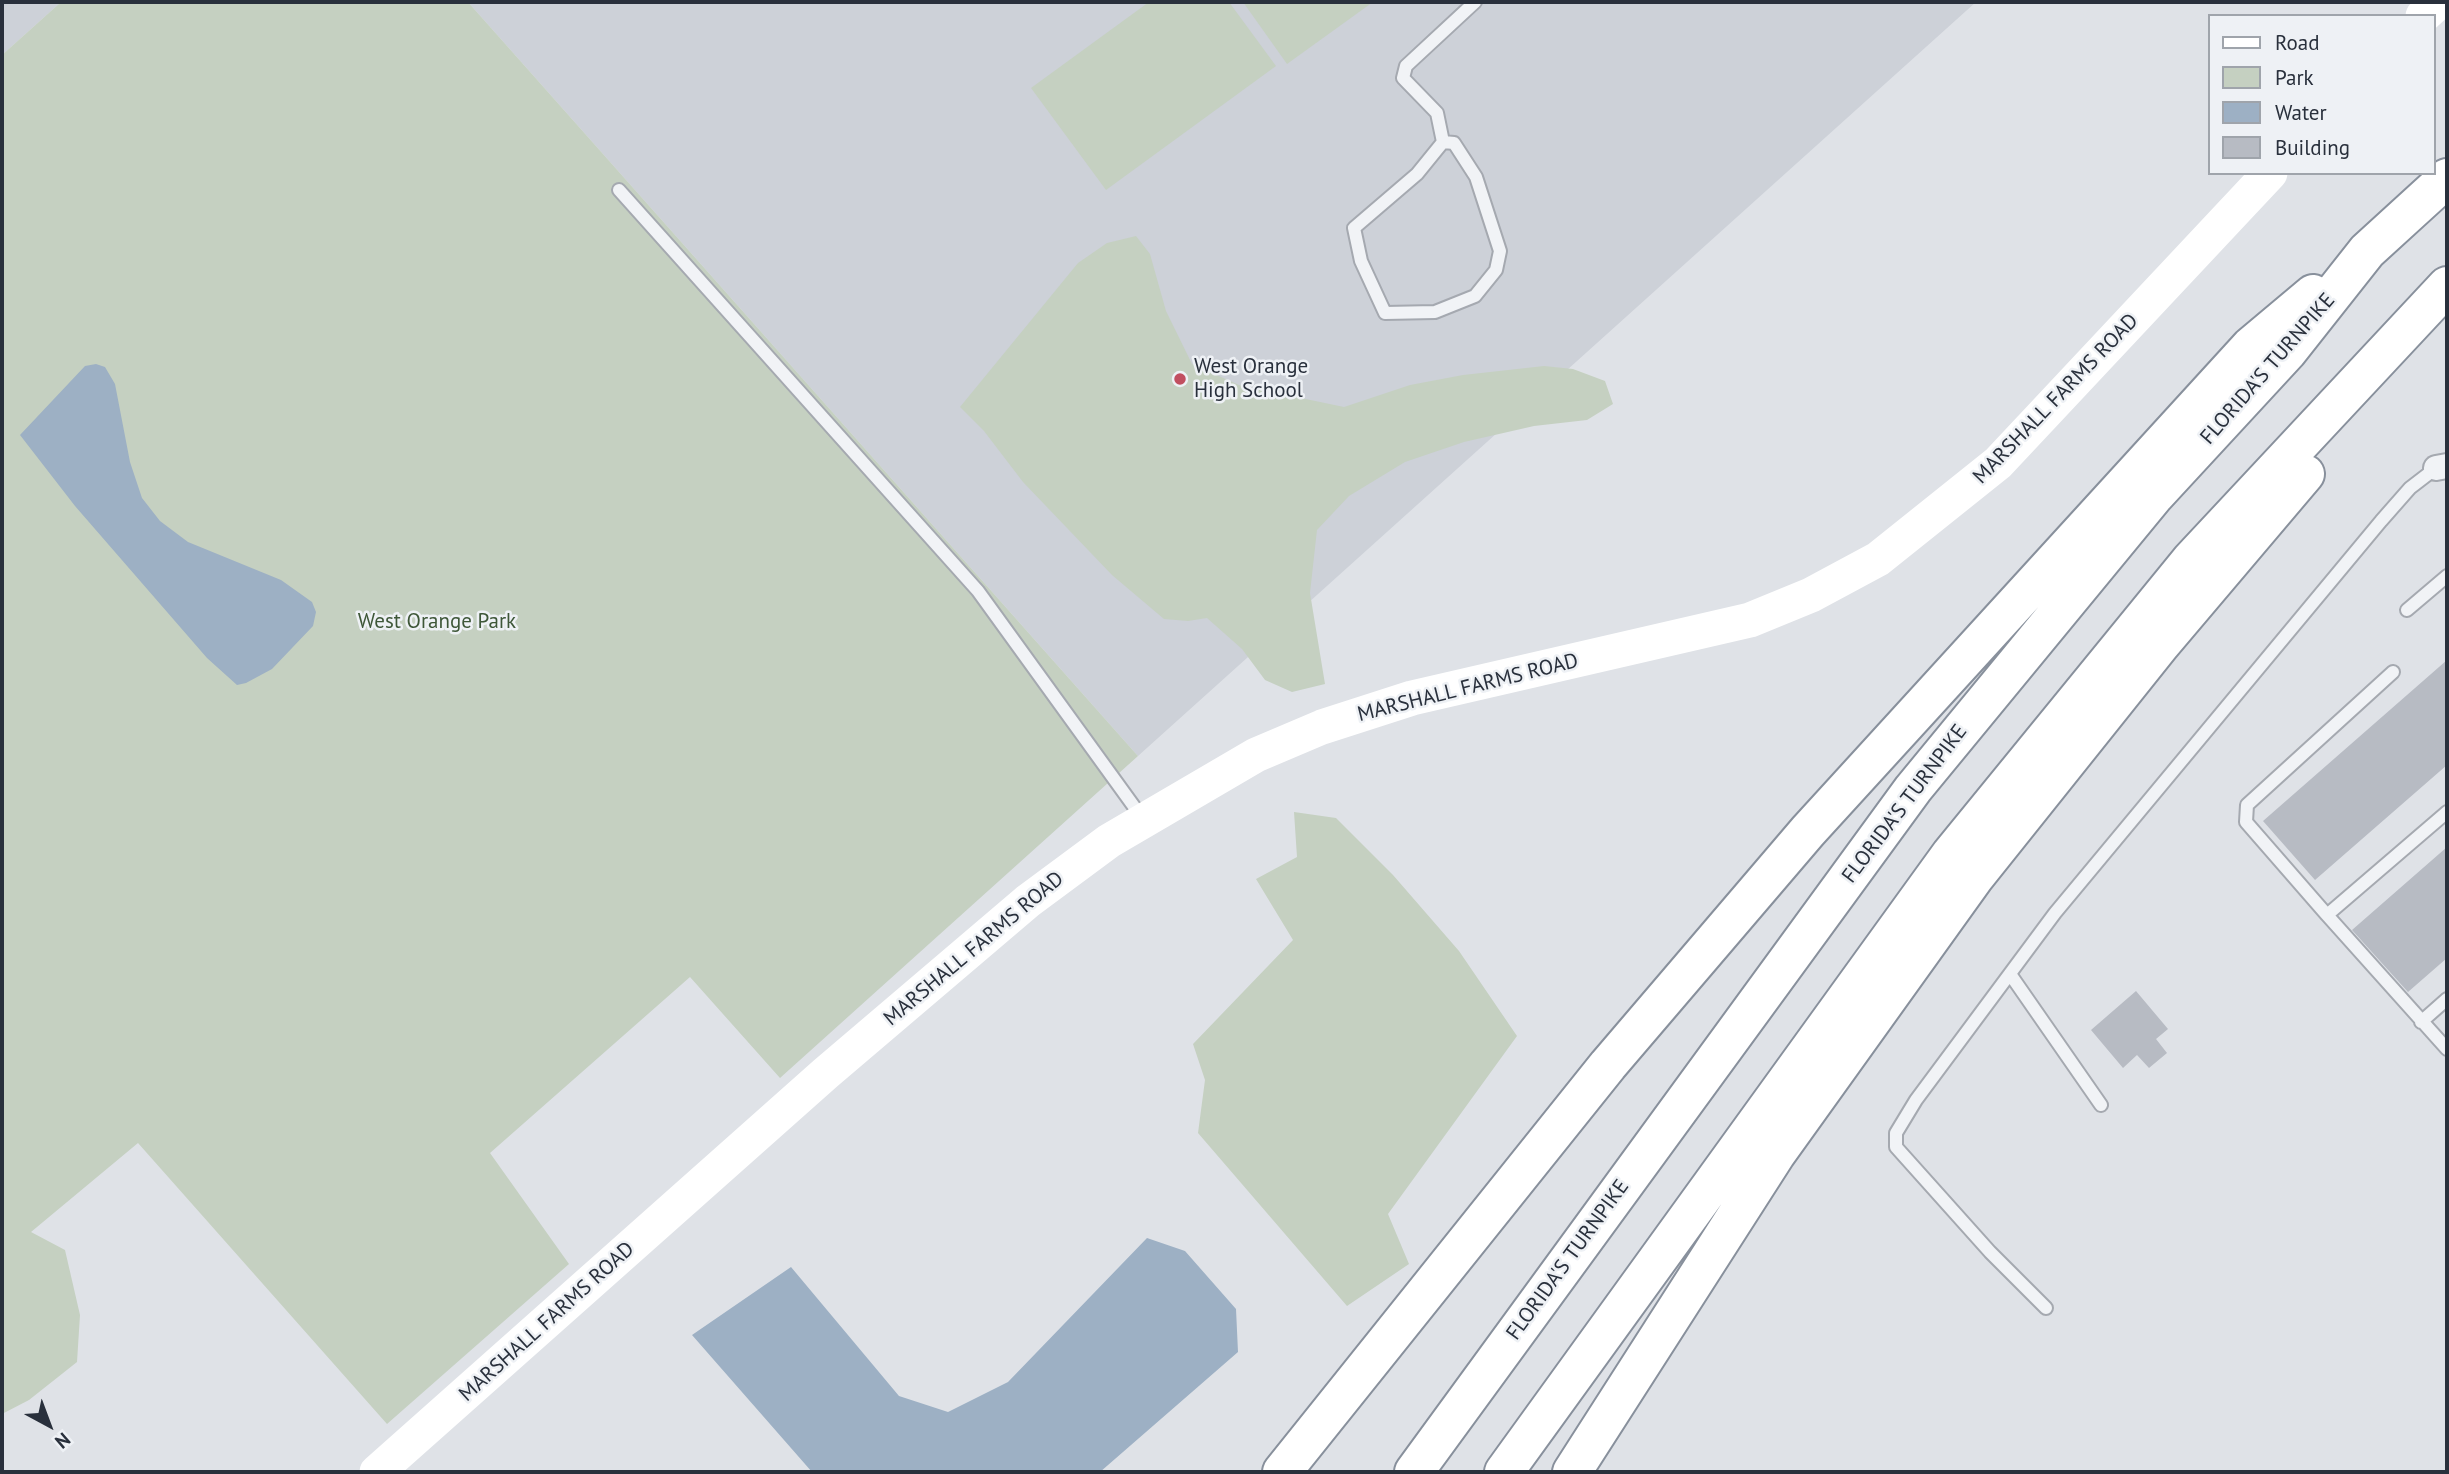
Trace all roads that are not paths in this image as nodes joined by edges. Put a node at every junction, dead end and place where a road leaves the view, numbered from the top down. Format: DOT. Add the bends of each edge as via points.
graph roads {
  1 [pos="1475,2"];
  2 [pos="2438,2"];
  3 [pos="2425,14"];
  4 [pos="1443,142"];
  5 [pos="2268,175"];
  6 [pos="2447,178"];
  7 [pos="619,190"];
  8 [pos="2367,251"];
  9 [pos="2447,288"];
  10 [pos="2441,467"];
  11 [pos="2447,576"];
  12 [pos="2407,610"];
  13 [pos="2393,671"];
  14 [pos="2447,812"];
  15 [pos="1143,819"];
  16 [pos="2327,915"];
  17 [pos="2010,974"];
  18 [pos="2447,999"];
  19 [pos="2421,1022"];
  20 [pos="2447,1049"];
  21 [pos="2101,1105"];
  22 [pos="1416,1308"];
  23 [pos="2046,1308"];
  24 [pos="377,1472"];
  25 [pos="1266,1472"];
  26 [pos="1282,1472"];
  27 [pos="1414,1472"];
  28 [pos="1504,1472"];
  29 [pos="1572,1472"];
  1 -- 4 [label="lane" via="1406,66 1403,78 1437,113"];
  2 -- 3 [label="street"];
  4 -- 4 [label="lane" via="1417,174 1354,228 1361,261 1385,313 1435,312 1475,296 1496,270 1500,251 1476,177 1454,143"];
  5 -- 15 [label="street, MARSHALL FARMS ROAD" via="1998,463 1878,559 1811,595 1750,620 1412,698 1322,727 1256,755"];
  6 -- 8 [label="highway, FLORIDA'S TURNPIKE"];
  7 -- 15 [label="lane" via="978,591"];
  8 -- 22 [label="highway" via="2251,346 1808,831 1608,1065"];
  8 -- 27 [label="highway, FLORIDA'S TURNPIKE" via="2288,351 2155,495 1913,789"];
  9 -- 28 [label="highway" via="2191,560 1968,834"];
  9 -- 29 [label="highway" via="2318,459 2161,644 1974,878 1776,1154"];
  10 -- 17 [label="lane" via="2396,504 2233,695"];
  11 -- 12 [label="lane"];
  13 -- 16 [label="lane" via="2248,805 2246,822"];
  14 -- 16 [label="lane"];
  15 -- 24 [label="street, MARSHALL FARMS ROAD" via="1028,901 873,1033"];
  16 -- 19 [label="lane"];
  17 -- 21 [label="lane"];
  17 -- 23 [label="lane" via="1916,1100 1896,1133 1896,1147"];
  18 -- 19 [label="lane"];
  19 -- 20 [label="lane"];
  22 -- 25 [label="highway"];
  22 -- 26 [label="highway"];
}
